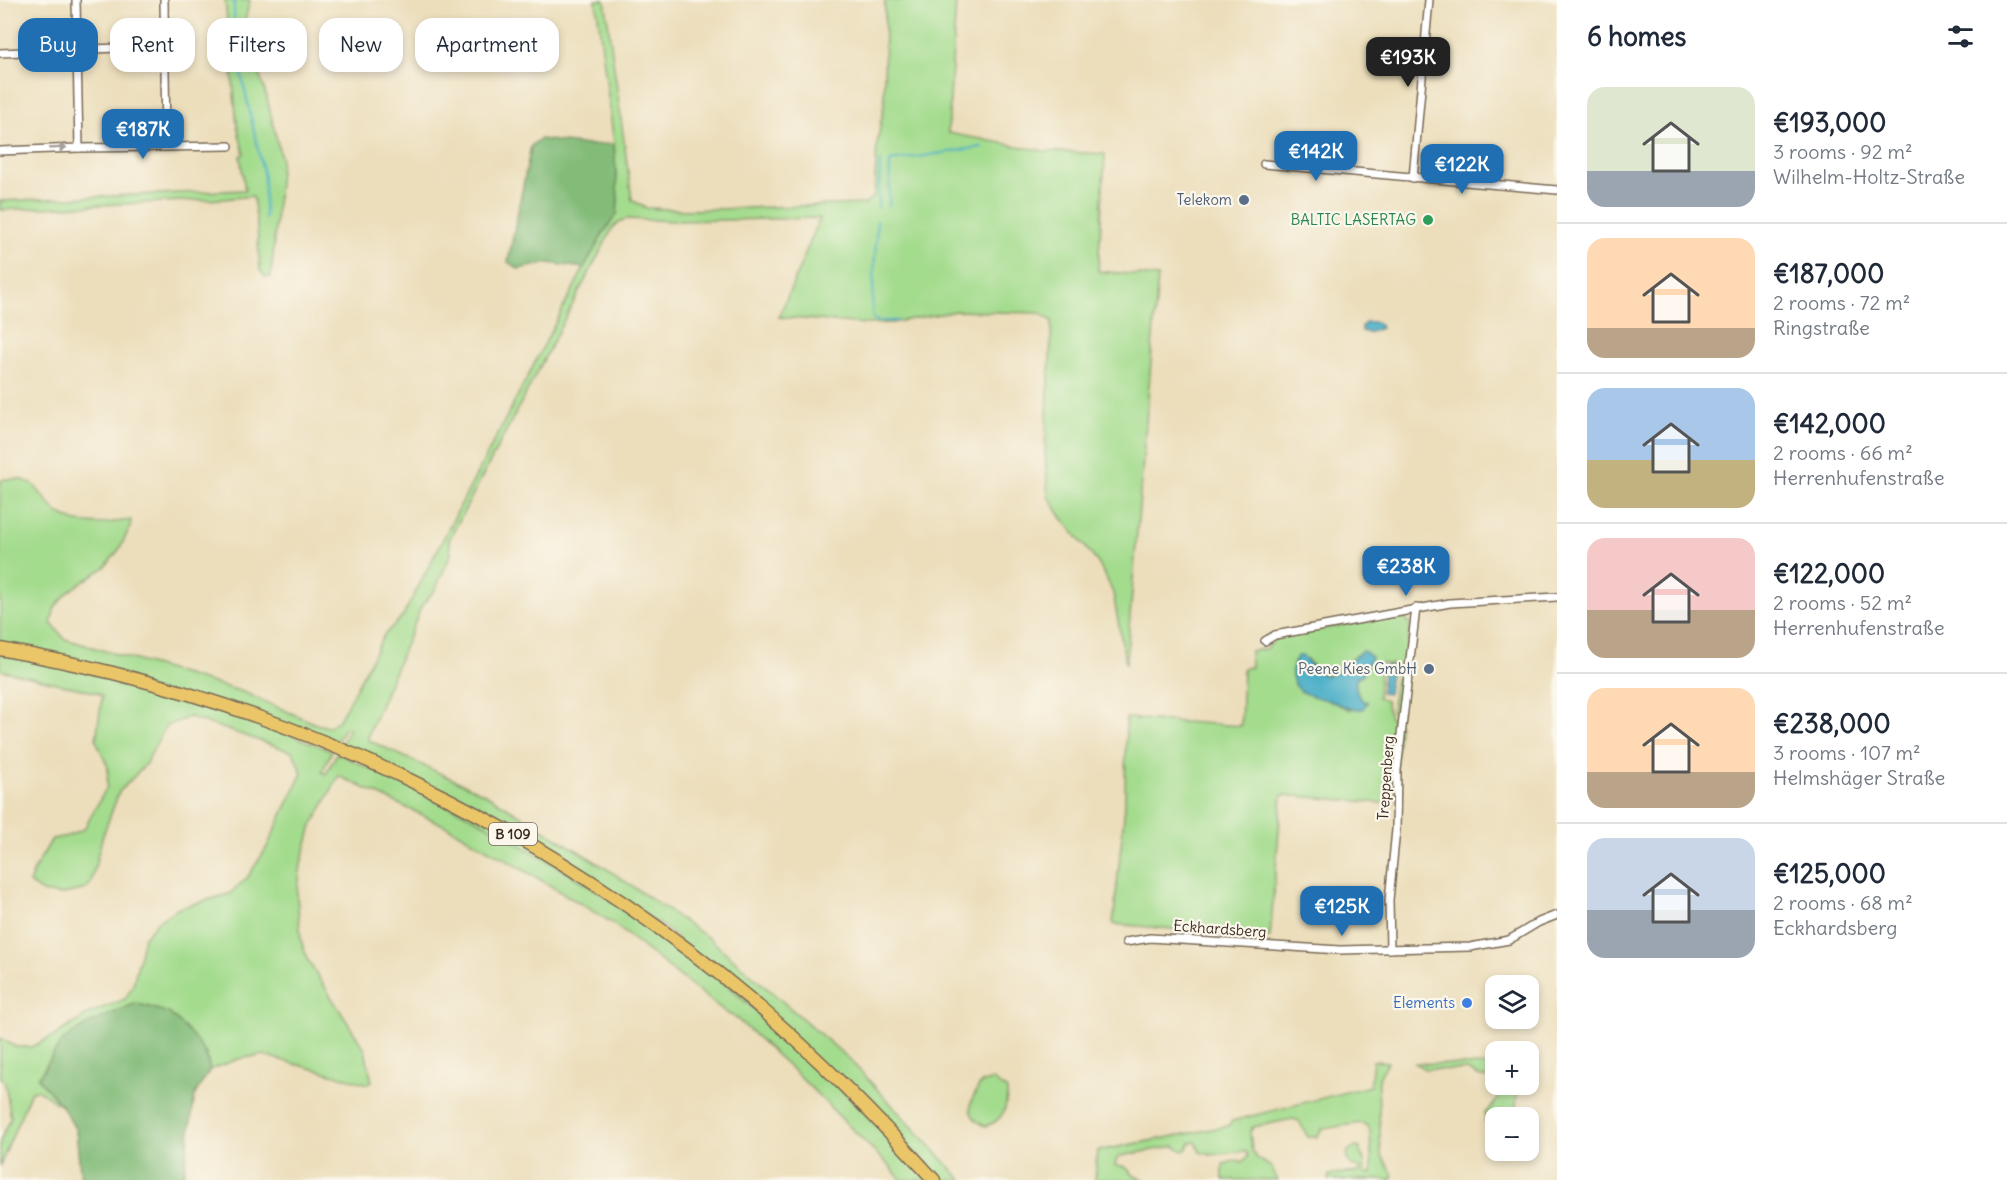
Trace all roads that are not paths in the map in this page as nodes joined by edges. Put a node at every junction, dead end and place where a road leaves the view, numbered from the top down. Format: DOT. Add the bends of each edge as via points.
graph roads {
  1 [pos="76,0"];
  2 [pos="164,0"];
  3 [pos="1429,0"];
  4 [pos="76,18"];
  5 [pos="164,18"];
  6 [pos="18,52"];
  7 [pos="0,53"];
  8 [pos="77,72"];
  9 [pos="165,72"];
  10 [pos="229,146"];
  11 [pos="163,147"];
  12 [pos="79,148"];
  13 [pos="0,151"];
  14 [pos="1264,164"];
  15 [pos="1413,178"];
  16 [pos="1557,190"];
  17 [pos="1557,597"];
  18 [pos="1416,608"];
  19 [pos="1265,640"];
  20 [pos="0,649"];
  21 [pos="1557,915"];
  22 [pos="1126,942"];
  23 [pos="1390,949"];
  24 [pos="934,1180"];
  1 -- 4 [label="street"];
  2 -- 5 [label="street"];
  3 -- 15 [label="street"];
  6 -- 7 [label="street"];
  8 -- 12 [label="street"];
  9 -- 11 [label="street"];
  10 -- 11 [label="street"];
  11 -- 12 [label="street"];
  13 -- 12 [label="street, one-way"];
  14 -- 15 [label="street"];
  15 -- 16 [label="street"];
  17 -- 18 [label="street"];
  18 -- 19 [label="street"];
  18 -- 23 [label="street, Treppenberg" via="1397,771"];
  20 -- 24 [label="highway, B 109" via="114,674 258,718 384,768 518,837 663,931 740,991 812,1054"];
  21 -- 23 [label="street, Eckhardsberg" via="1509,939 1484,946"];
  22 -- 23 [label="street, Eckhardsberg" via="1150,938 1299,948"];
}
